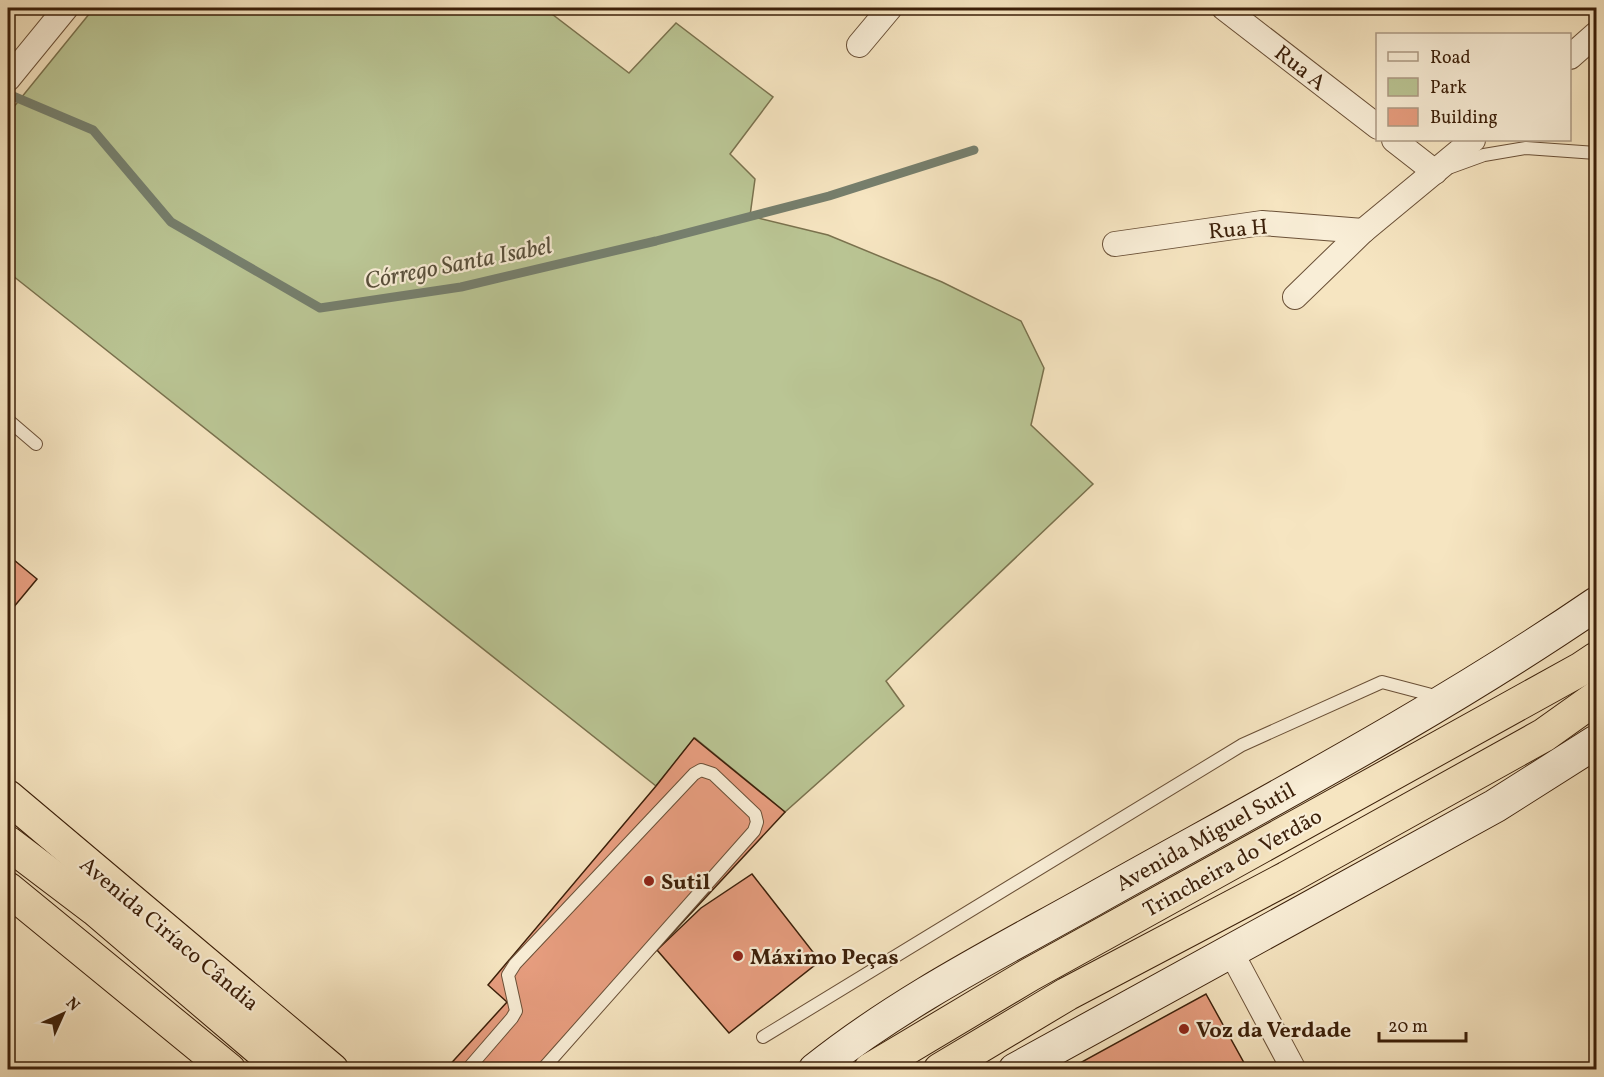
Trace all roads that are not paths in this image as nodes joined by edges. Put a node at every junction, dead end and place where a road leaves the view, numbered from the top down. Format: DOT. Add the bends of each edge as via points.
graph roads {
  1 [pos="66,8"];
  2 [pos="890,8"];
  3 [pos="1224,8"];
  4 [pos="1596,33"];
  5 [pos="859,45"];
  6 [pos="1571,55"];
  7 [pos="10,76"];
  8 [pos="1376,126"];
  9 [pos="1395,141"];
  10 [pos="1472,141"];
  11 [pos="1596,153"];
  12 [pos="1435,172"];
  13 [pos="1363,231"];
  14 [pos="1115,244"];
  15 [pos="1294,297"];
  16 [pos="8,420"];
  17 [pos="36,444"];
  18 [pos="1596,604"];
  19 [pos="1596,659"];
  20 [pos="1596,698"];
  21 [pos="1448,699"];
  22 [pos="1596,742"];
  23 [pos="8,797"];
  24 [pos="8,843"];
  25 [pos="8,889"];
  26 [pos="1231,952"];
  27 [pos="763,1036"];
  28 [pos="229,1070"];
  29 [pos="284,1070"];
  30 [pos="332,1070"];
  31 [pos="467,1070"];
  32 [pos="542,1070"];
  33 [pos="815,1070"];
  34 [pos="870,1070"];
  35 [pos="940,1070"];
  36 [pos="1015,1070"];
  37 [pos="1294,1070"];
  1 -- 7 [label="street"];
  2 -- 5 [label="street"];
  3 -- 8 [label="street, Rua A"];
  4 -- 6 [label="street"];
  9 -- 12 [label="street"];
  10 -- 12 [label="street"];
  11 -- 12 [label="lane" via="1526,148 1484,155"];
  12 -- 13 [label="street"];
  13 -- 14 [label="street, Rua H" via="1262,223"];
  13 -- 15 [label="street"];
  16 -- 17 [label="lane"];
  18 -- 21 [label="street, Avenida Miguel Sutil"];
  19 -- 34 [label="highway, Trincheira do Verdão" via="1029,975"];
  20 -- 35 [label="highway, Trincheira do Verdão" via="1534,741 1067,994"];
  21 -- 27 [label="lane" via="1382,682 1242,745"];
  21 -- 33 [label="street, Avenida Miguel Sutil" via="943,983 852,1040"];
  22 -- 26 [label="street" via="1495,806"];
  23 -- 30 [label="highway, Avenida Ciríaco Cândia"];
  24 -- 29 [label="highway" via="95,909"];
  25 -- 28 [label="highway"];
  26 -- 36 [label="street"];
  26 -- 37 [label="street"];
  31 -- 32 [label="lane" via="516,1011 508,975 515,964 693,774 701,770 713,774 755,814 754,831"];
}
